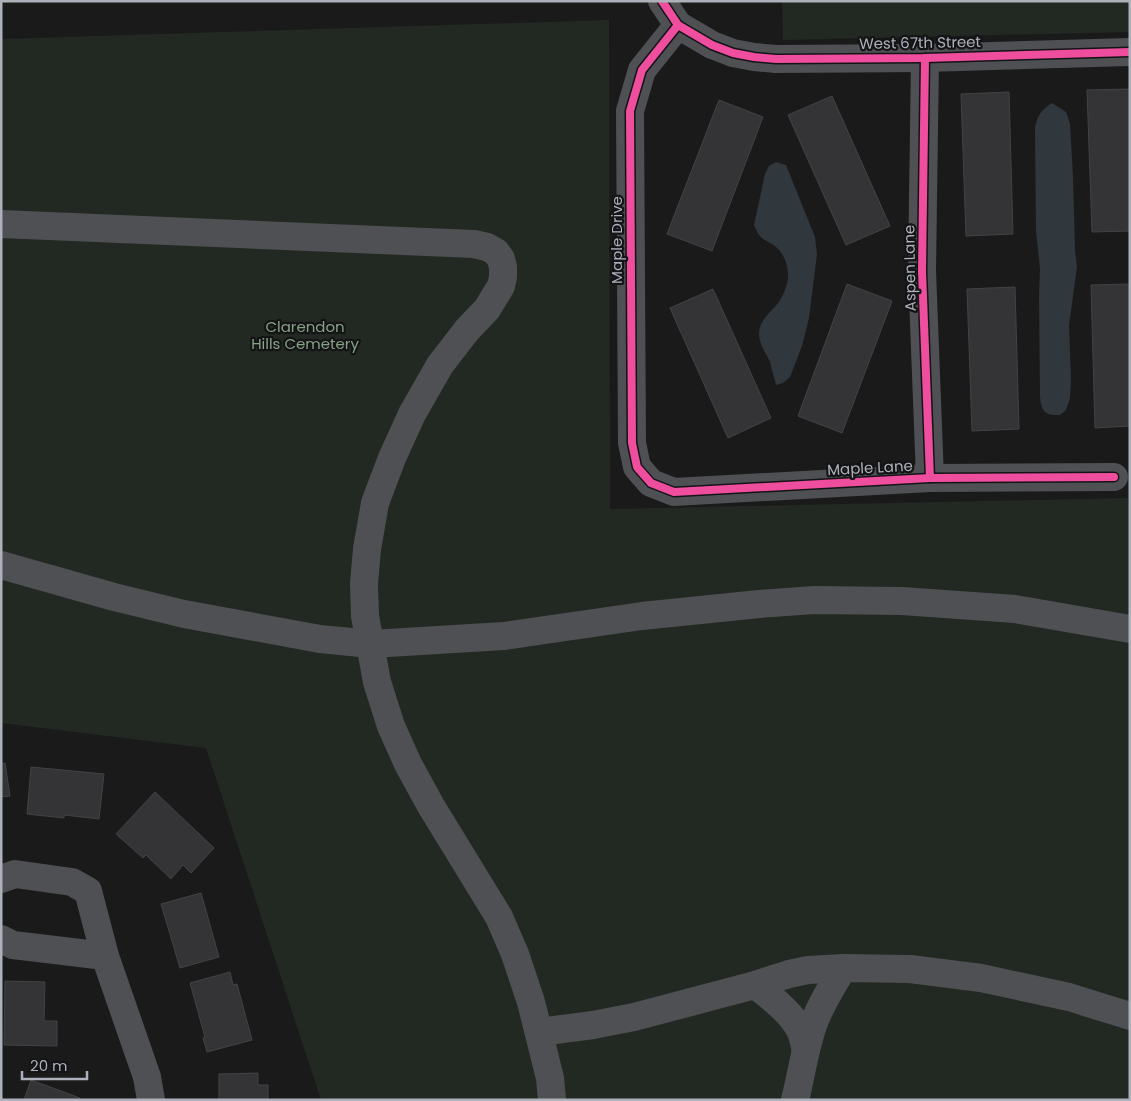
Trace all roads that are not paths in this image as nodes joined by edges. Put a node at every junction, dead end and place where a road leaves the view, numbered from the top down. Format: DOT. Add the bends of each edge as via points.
graph roads {
  1 [pos="662,1"];
  2 [pos="678,25"];
  3 [pos="1130,52"];
  4 [pos="925,58"];
  5 [pos="1,224"];
  6 [pos="637,467"];
  7 [pos="1114,477"];
  8 [pos="930,478"];
  9 [pos="1,565"];
  10 [pos="1130,629"];
  11 [pos="371,644"];
  12 [pos="1,879"];
  13 [pos="1,939"];
  14 [pos="105,956"];
  15 [pos="843,968"];
  16 [pos="755,985"];
  17 [pos="1130,1016"];
  18 [pos="538,1032"];
  19 [pos="806,1050"];
  20 [pos="151,1100"];
  21 [pos="552,1100"];
  22 [pos="795,1100"];
  1 -- 2 [label="street"];
  2 -- 4 [label="street, West 67th Street" via="712,45 761,58"];
  2 -- 6 [label="street, Maple Drive" via="642,70 630,110 632,443"];
  3 -- 4 [label="street, West 67th Street"];
  4 -- 8 [label="street, Aspen Lane" via="922,271"];
  5 -- 11 [label="street" via="474,244 496,252 503,267 501,286 440,365 412,414 375,503 366,549 364,584 365,616"];
  6 -- 8 [label="street, Maple Lane" via="651,483 674,492"];
  7 -- 8 [label="street, Maple Lane"];
  9 -- 11 [label="street" via="184,614 320,639"];
  10 -- 11 [label="street" via="1015,609 902,601 814,600 642,616 504,636"];
  11 -- 18 [label="street" via="377,682 391,726 430,806 499,917 515,954"];
  12 -- 14 [label="street" via="15,874 72,882 88,891"];
  13 -- 14 [label="street" via="13,944"];
  14 -- 20 [label="street" via="147,1077"];
  15 -- 16 [label="street" via="808,970"];
  15 -- 17 [label="street" via="910,969 981,978"];
  15 -- 19 [label="street" via="821,1005"];
  16 -- 18 [label="street" via="634,1017"];
  16 -- 19 [label="street" via="790,1017 800,1030"];
  18 -- 21 [label="street"];
  19 -- 22 [label="street"];
}
